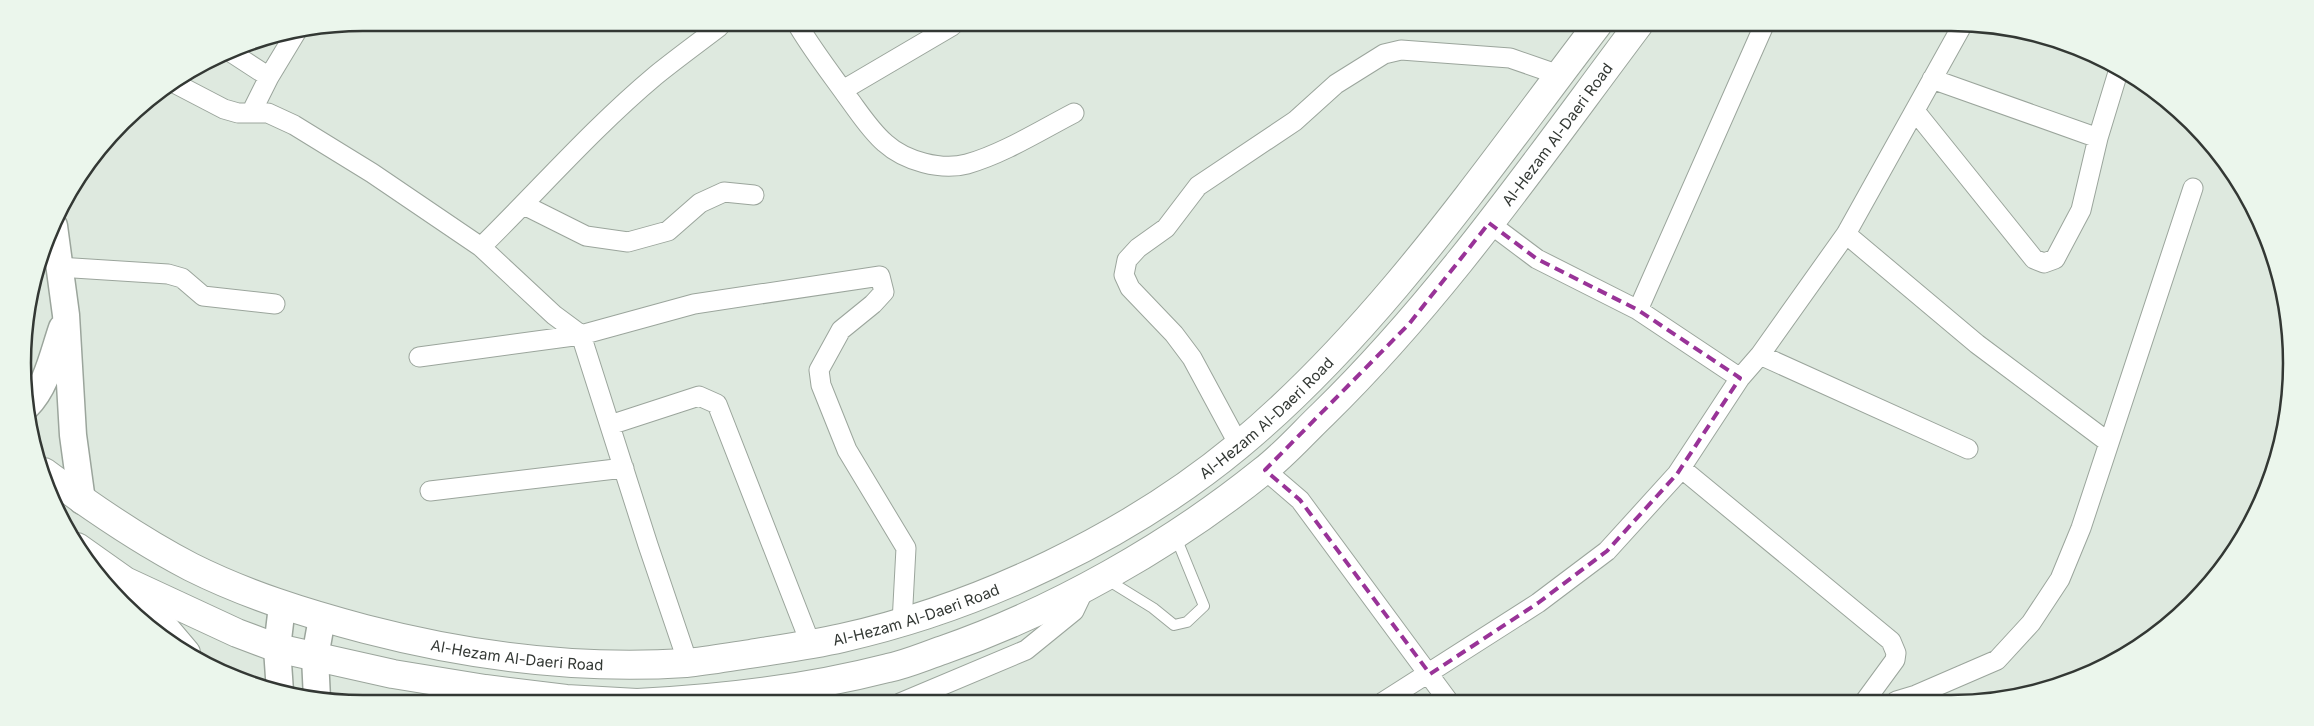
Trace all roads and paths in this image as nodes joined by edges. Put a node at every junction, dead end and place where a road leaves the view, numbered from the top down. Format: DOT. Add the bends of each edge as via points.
graph roads {
  1 [pos="714,31"];
  2 [pos="802,31"];
  3 [pos="943,31"];
  4 [pos="1593,31"];
  5 [pos="1634,31"];
  6 [pos="1761,31"];
  7 [pos="1959,31"];
  8 [pos="292,40"];
  9 [pos="237,56"];
  10 [pos="1558,75"];
  11 [pos="2117,76"];
  12 [pos="269,77"];
  13 [pos="1932,79"];
  14 [pos="180,86"];
  15 [pos="843,90"];
  16 [pos="1915,110"];
  17 [pos="251,113"];
  18 [pos="1074,113"];
  19 [pos="2098,138"];
  20 [pos="2193,188"];
  21 [pos="754,195"];
  22 [pos="524,205"];
  23 [pos="1489,223"];
  24 [pos="1846,234"];
  25 [pos="55,240"];
  26 [pos="481,247"];
  27 [pos="58,267"];
  28 [pos="275,304"];
  29 [pos="1638,310"];
  30 [pos="66,316"];
  31 [pos="581,335"];
  32 [pos="1760,355"];
  33 [pos="419,357"];
  34 [pos="1740,378"];
  35 [pos="33,400"];
  36 [pos="610,425"];
  37 [pos="2108,442"];
  38 [pos="1239,445"];
  39 [pos="1968,449"];
  40 [pos="624,468"];
  41 [pos="1681,468"];
  42 [pos="1265,470"];
  43 [pos="52,478"];
  44 [pos="430,491"];
  45 [pos="82,501"];
  46 [pos="1175,534"];
  47 [pos="97,562"];
  48 [pos="125,581"];
  49 [pos="1094,583"];
  50 [pos="282,606"];
  51 [pos="322,618"];
  52 [pos="902,623"];
  53 [pos="166,630"];
  54 [pos="811,645"];
  55 [pos="277,648"];
  56 [pos="315,657"];
  57 [pos="688,663"];
  58 [pos="1430,674"];
  59 [pos="279,684"];
  60 [pos="485,689"];
  61 [pos="317,691"];
  62 [pos="467,695"];
  63 [pos="539,695"];
  64 [pos="742,695"];
  65 [pos="917,695"];
  66 [pos="1395,695"];
  67 [pos="1444,695"];
  68 [pos="1869,695"];
  69 [pos="1913,695"];
  1 -- 22 [label="street" via="655,76 569,157"];
  2 -- 15 [label="street"];
  3 -- 15 [label="street"];
  4 -- 10 [label="main road, Al-Hezam Al-Daeri Road"];
  5 -- 23 [label="main road, Al-Hezam Al-Daeri Road"];
  6 -- 29 [label="street"];
  7 -- 13 [label="street"];
  8 -- 12 [label="street"];
  9 -- 12 [label="street"];
  10 -- 38 [label="main road, Al-Hezam Al-Daeri Road" via="1388,296 1316,374"];
  10 -- 38 [label="street" via="1510,58 1401,50 1384,54 1336,84 1295,121 1198,186 1166,228 1127,260 1124,275 1130,288 1192,358"];
  11 -- 19 [label="street"];
  12 -- 17 [label="street"];
  13 -- 16 [label="street"];
  13 -- 19 [label="street"];
  14 -- 17 [label="street" via="224,110"];
  15 -- 18 [label="street" via="885,143 914,161 944,165 966,164 989,156"];
  16 -- 19 [label="street" via="2034,259 2044,263 2055,259 2081,210"];
  16 -- 24 [label="street"];
  17 -- 26 [label="street" via="268,113 294,125"];
  20 -- 37 [label="street"];
  21 -- 22 [label="street" via="724,192 700,203 668,232 628,242 586,236"];
  22 -- 26 [label="street"];
  23 -- 29 [label="street" via="1537,259"];
  23 -- 42 [label="main road, Al-Hezam Al-Daeri Road" via="1409,324 1358,380"];
  24 -- 32 [label="street"];
  24 -- 37 [label="street" via="1976,344"];
  25 -- 27 [label="street"];
  26 -- 31 [label="street" via="554,315"];
  27 -- 28 [label="street" via="168,274 182,278 203,296"];
  27 -- 30 [label="street"];
  29 -- 34 [label="street"];
  30 -- 35 [label="street" via="47,374"];
  30 -- 45 [label="street" via="73,435"];
  31 -- 33 [label="street"];
  31 -- 36 [label="street"];
  31 -- 52 [label="street" via="694,304 880,276 884,292 842,330 819,370 821,385 847,450 906,548"];
  32 -- 34 [label="street"];
  32 -- 39 [label="street"];
  34 -- 41 [label="street"];
  36 -- 40 [label="street"];
  36 -- 54 [label="street" via="699,396 717,404"];
  37 -- 69 [label="street" via="2081,528 2060,579 2031,623 1997,660"];
  38 -- 52 [label="main road, Al-Hezam Al-Daeri Road" via="1186,485 1118,529 1046,567"];
  40 -- 44 [label="street"];
  40 -- 57 [label="street"];
  41 -- 58 [label="street" via="1607,551 1538,603"];
  41 -- 68 [label="street" via="1891,641 1895,660"];
  42 -- 46 [label="main road, Al-Hezam Al-Daeri Road"];
  42 -- 58 [label="street" via="1300,500"];
  43 -- 45 [label="main road, Al-Hezam Al-Daeri Road"];
  45 -- 50 [label="main road, Al-Hezam Al-Daeri Road" via="140,539 195,569"];
  46 -- 49 [label="main road, Al-Hezam Al-Daeri Road"];
  46 -- 49 [label="lane" via="1204,606 1187,622 1174,625 1153,608"];
  47 -- 48 [label="main road, Al-Hezam Al-Daeri Road"];
  48 -- 53 [label="main road"];
  48 -- 55 [label="main road, Al-Hezam Al-Daeri Road"];
  49 -- 64 [label="main road, Al-Hezam Al-Daeri Road" via="992,633 890,668"];
  49 -- 65 [label="street" via="1074,611 1026,650"];
  50 -- 51 [label="main road, Al-Hezam Al-Daeri Road"];
  50 -- 55 [label="street"];
  51 -- 56 [label="street"];
  51 -- 57 [label="main road, Al-Hezam Al-Daeri Road" via="425,645 531,659 604,664"];
  52 -- 54 [label="main road, Al-Hezam Al-Daeri Road"];
  54 -- 57 [label="main road, Al-Hezam Al-Daeri Road"];
  55 -- 56 [label="main road, Al-Hezam Al-Daeri Road"];
  55 -- 59 [label="street"];
  56 -- 60 [label="main road, Al-Hezam Al-Daeri Road"];
  56 -- 61 [label="street"];
  58 -- 66 [label="street"];
  58 -- 67 [label="street"];
  60 -- 62 [label="main road"];
  60 -- 63 [label="main road, Al-Hezam Al-Daeri Road"];
}
